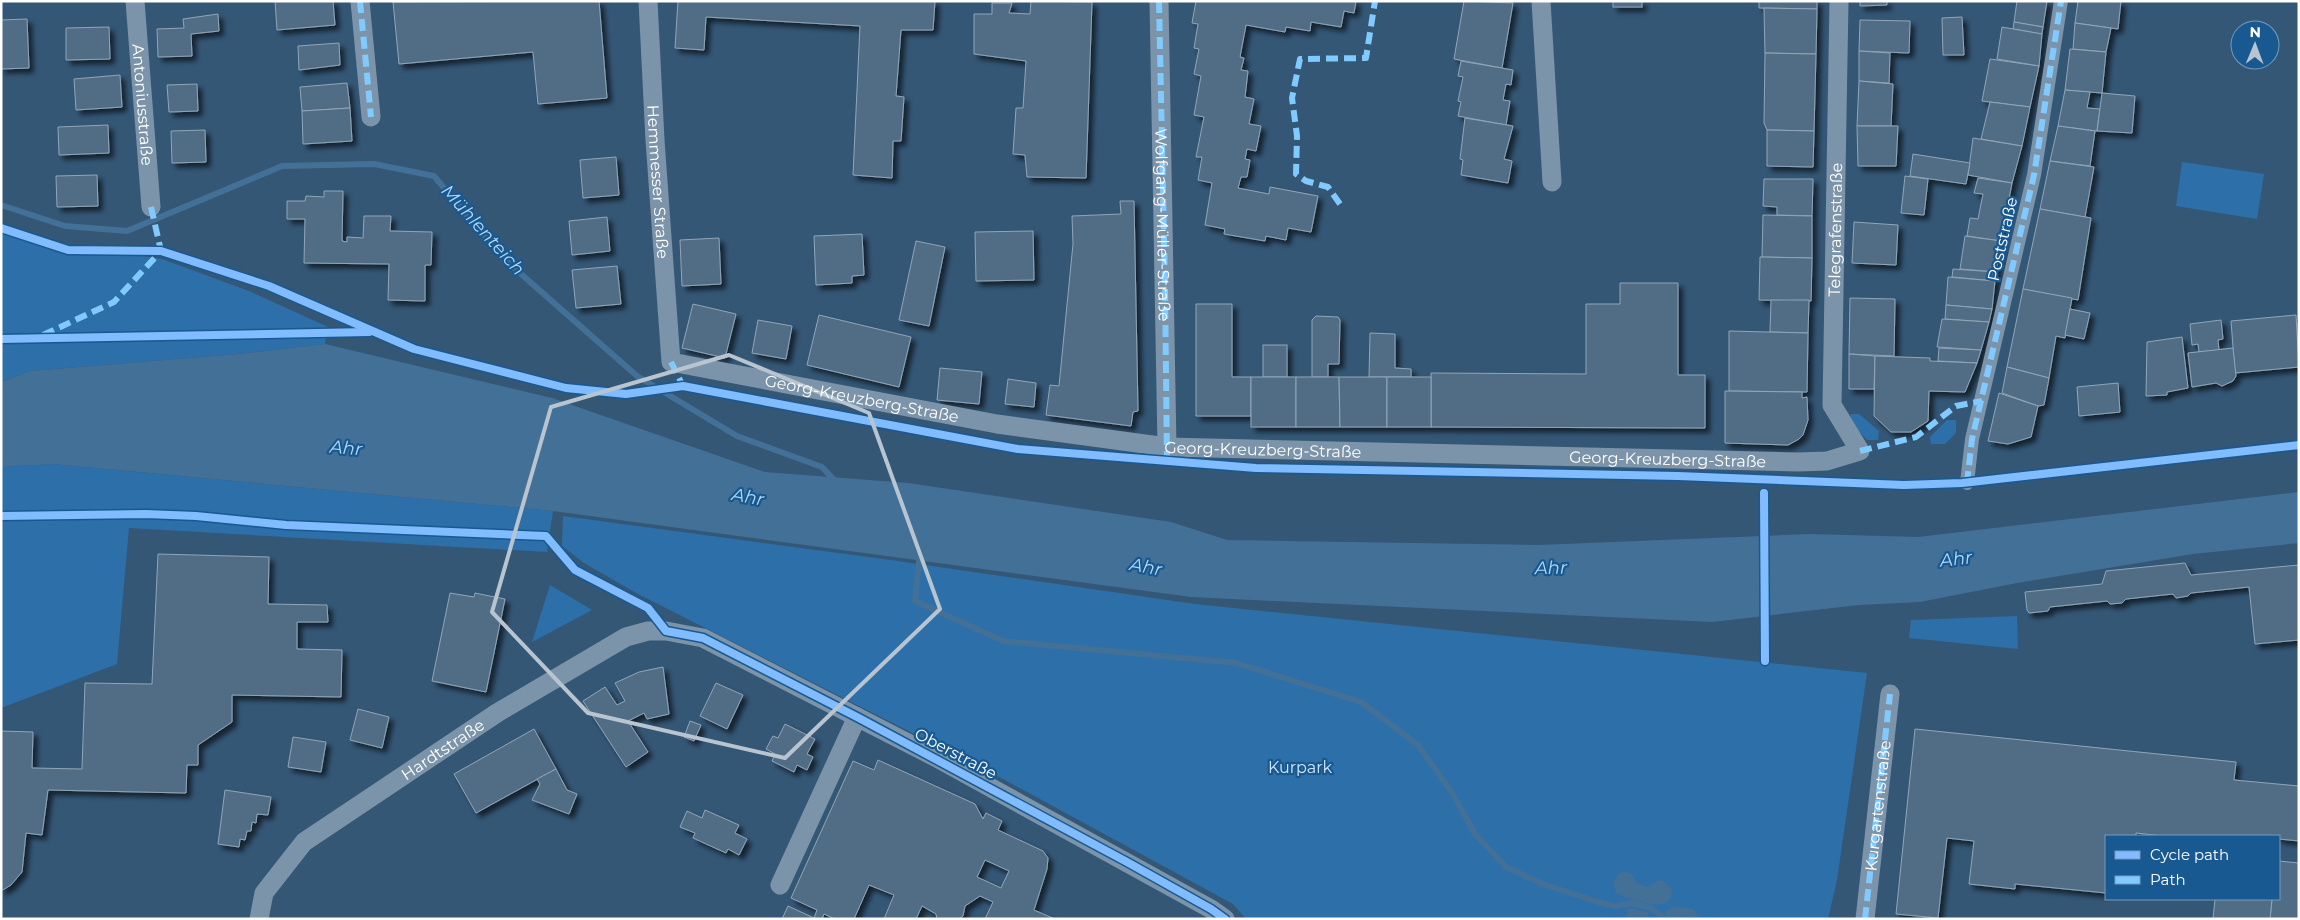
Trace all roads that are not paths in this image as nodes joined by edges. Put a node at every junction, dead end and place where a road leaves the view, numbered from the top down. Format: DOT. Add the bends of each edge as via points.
graph roads {
  1 [pos="135,1"];
  2 [pos="360,1"];
  3 [pos="648,1"];
  4 [pos="1159,1"];
  5 [pos="1541,1"];
  6 [pos="1839,1"];
  7 [pos="2061,1"];
  8 [pos="371,117"];
  9 [pos="1552,182"];
  10 [pos="151,207"];
  11 [pos="672,362"];
  12 [pos="1167,447"];
  13 [pos="1860,451"];
  14 [pos="1967,483"];
  15 [pos="666,631"];
  16 [pos="1890,694"];
  17 [pos="858,717"];
  18 [pos="780,885"];
  19 [pos="259,919"];
  20 [pos="1225,919"];
  21 [pos="1865,919"];
  1 -- 10 [label="street, Antoniusstraße"];
  2 -- 8 [label="street"];
  3 -- 11 [label="street, Hemmesser Straße" via="654,140"];
  4 -- 12 [label="street, Wolfgang-Müller-Straße"];
  5 -- 9 [label="street"];
  6 -- 13 [label="street, Telegrafenstraße" via="1832,405"];
  7 -- 14 [label="street, Poststraße" via="2034,175 1972,439"];
  11 -- 12 [label="street, Georg-Kreuzberg-Straße" via="997,424"];
  12 -- 13 [label="street, Georg-Kreuzberg-Straße" via="1798,462 1826,461"];
  15 -- 17 [label="street, Oberstraße" via="703,638"];
  15 -- 19 [label="street, Hardtstraße" via="648,631 626,637 608,647 497,713 304,842 264,894"];
  16 -- 21 [label="street, Kurgartenstraße"];
  17 -- 18 [label="street"];
  17 -- 20 [label="street, Oberstraße"];
}
